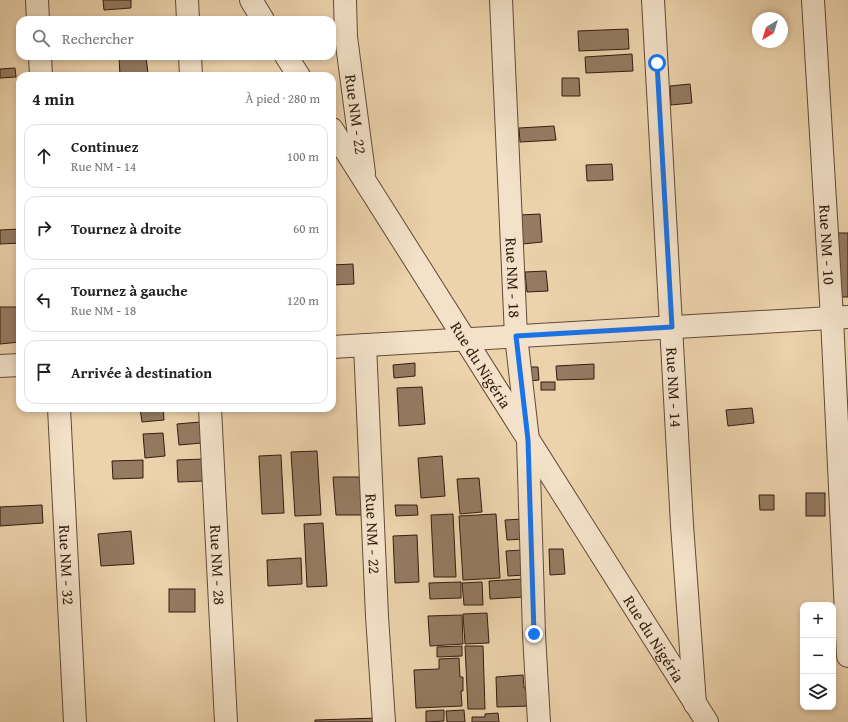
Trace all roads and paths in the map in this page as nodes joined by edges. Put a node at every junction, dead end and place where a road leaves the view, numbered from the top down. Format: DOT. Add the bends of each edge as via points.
graph roads {
  1 [pos="37,0"];
  2 [pos="186,0"];
  3 [pos="250,0"];
  4 [pos="345,0"];
  5 [pos="501,0"];
  6 [pos="653,0"];
  7 [pos="813,0"];
  8 [pos="38,16"];
  9 [pos="188,16"];
  10 [pos="260,16"];
  11 [pos="40,60"];
  12 [pos="190,60"];
  13 [pos="288,60"];
  14 [pos="41,72"];
  15 [pos="191,72"];
  16 [pos="296,72"];
  17 [pos="336,135"];
  18 [pos="364,180"];
  19 [pos="840,318"];
  20 [pos="672,327"];
  21 [pos="516,336"];
  22 [pos="464,339"];
  23 [pos="365,345"];
  24 [pos="336,347"];
  25 [pos="16,365"];
  26 [pos="0,366"];
  27 [pos="59,412"];
  28 [pos="210,412"];
  29 [pos="528,440"];
  30 [pos="848,656"];
  31 [pos="695,704"];
  32 [pos="75,722"];
  33 [pos="226,722"];
  34 [pos="384,722"];
  35 [pos="539,722"];
  36 [pos="707,722"];
  1 -- 8 [label="street"];
  2 -- 9 [label="street"];
  3 -- 10 [label="street"];
  4 -- 18 [label="street, Rue NM - 22" via="346,37"];
  5 -- 21 [label="street, Rue NM - 18"];
  6 -- 20 [label="street, Rue NM - 14"];
  7 -- 19 [label="street, Rue NM - 10"];
  11 -- 14 [label="street"];
  12 -- 15 [label="street"];
  13 -- 16 [label="street"];
  17 -- 18 [label="street, Rue du Nigéria"];
  18 -- 22 [label="street, Rue du Nigéria"];
  19 -- 20 [label="street"];
  19 -- 30 [label="street, Rue NM - 10"];
  20 -- 21 [label="street"];
  20 -- 31 [label="street, Rue NM - 14" via="682,525"];
  21 -- 22 [label="street"];
  21 -- 29 [label="street, Rue NM - 18"];
  22 -- 23 [label="street"];
  22 -- 29 [label="street, Rue du Nigéria"];
  23 -- 24 [label="street"];
  23 -- 34 [label="street, Rue NM - 22"];
  25 -- 26 [label="street"];
  27 -- 32 [label="street, Rue NM - 32"];
  28 -- 33 [label="street, Rue NM - 28"];
  29 -- 31 [label="street, Rue du Nigéria"];
  29 -- 35 [label="street, Rue NM - 18"];
  31 -- 36 [label="street, Rue du Nigéria"];
}
